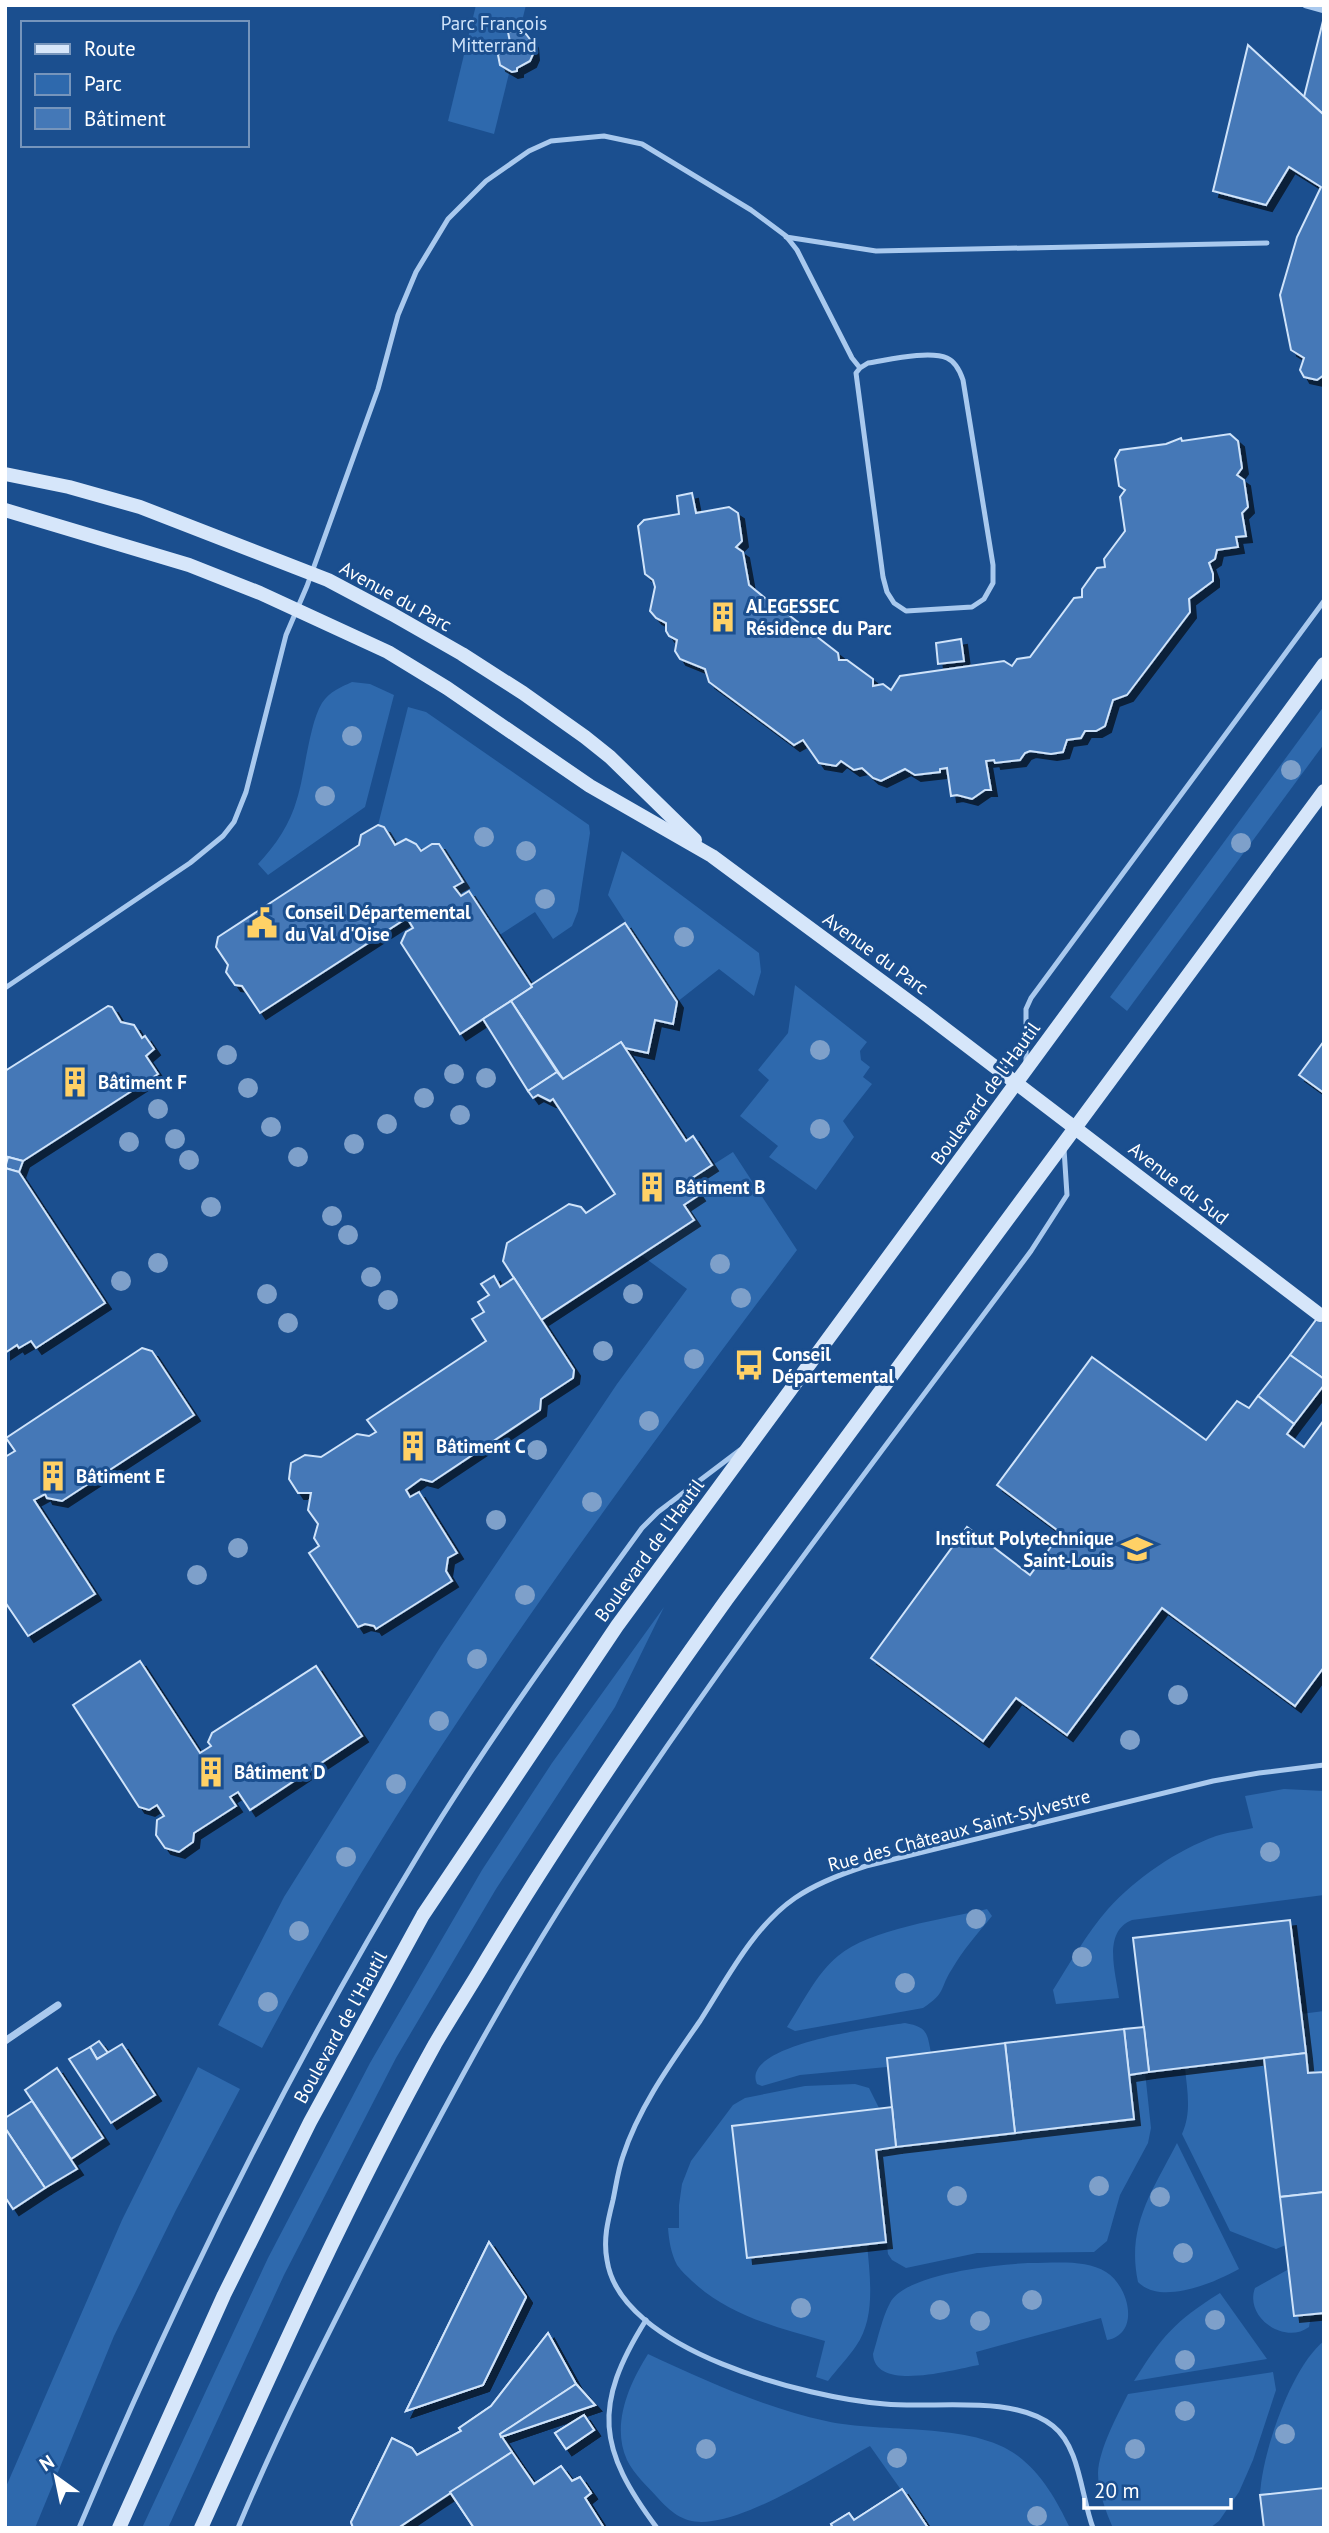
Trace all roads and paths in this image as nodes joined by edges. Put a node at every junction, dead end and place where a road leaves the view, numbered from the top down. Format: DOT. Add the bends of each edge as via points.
graph roads {
  1 [pos="1306,5"];
  2 [pos="1324,10"];
  3 [pos="786,237"];
  4 [pos="1267,243"];
  5 [pos="860,368"];
  6 [pos="5,474"];
  7 [pos="5,510"];
  8 [pos="312,574"];
  9 [pos="1324,601"];
  10 [pos="295,610"];
  11 [pos="1324,664"];
  12 [pos="1324,791"];
  13 [pos="712,856"];
  14 [pos="5,988"];
  15 [pos="1026,1069"];
  16 [pos="1016,1082"];
  17 [pos="1075,1128"];
  18 [pos="1063,1144"];
  19 [pos="1320,1315"];
  20 [pos="754,1440"];
  21 [pos="1324,1765"];
  22 [pos="58,2005"];
  23 [pos="5,2041"];
  24 [pos="646,2320"];
  25 [pos="79,2528"];
  26 [pos="119,2528"];
  27 [pos="201,2528"];
  28 [pos="238,2528"];
  29 [pos="657,2528"];
  30 [pos="1093,2528"];
  1 -- 2 [label="street"];
  3 -- 4 [label="lane" via="876,251"];
  3 -- 5 [label="lane"];
  3 -- 8 [label="lane" via="751,210 642,144 604,136 551,141 505,167 448,219 416,272"];
  5 -- 5 [label="lane" via="856,373 887,592 906,611 972,607 984,599 993,583 993,565 958,366 946,357 928,355"];
  6 -- 8 [label="main road, Avenue du Parc" via="140,507"];
  7 -- 10 [label="main road, Avenue du Parc" via="189,565"];
  8 -- 10 [label="lane"];
  8 -- 13 [label="main road, Avenue du Parc" via="462,654 544,707 610,757"];
  9 -- 15 [label="lane" via="1031,998 1026,1009"];
  10 -- 13 [label="main road, Avenue du Parc" via="388,652 590,786"];
  10 -- 14 [label="lane" via="234,822 190,863"];
  11 -- 15 [label="main road, Boulevard de l'Hautil"];
  12 -- 17 [label="main road"];
  13 -- 16 [label="main road, Avenue du Parc"];
  15 -- 16 [label="main road, Boulevard de l'Hautil"];
  16 -- 17 [label="main road, Avenue du Sud"];
  16 -- 20 [label="main road, Boulevard de l'Hautil"];
  17 -- 18 [label="main road"];
  17 -- 19 [label="main road, Avenue du Sud"];
  18 -- 27 [label="main road" via="682,1660 546,1861 436,2042 393,2123 295,2318"];
  18 -- 28 [label="lane" via="1066,1195 1061,1208 675,1734 514,1984 458,2080 319,2351"];
  20 -- 25 [label="lane" via="642,1528 500,1727 420,1851 332,2004 228,2201 121,2427"];
  20 -- 26 [label="main road, Boulevard de l'Hautil" via="610,1637 423,1915 310,2122 230,2283"];
  21 -- 24 [label="lane, Rue des Châteaux Saint-Sylvestre" via="1213,1781 866,1866 794,1899 752,1943 642,2113 622,2157 606,2228 607,2264 624,2298"];
  22 -- 23 [label="street"];
  24 -- 29 [label="lane" via="620,2367 609,2409 609,2431 615,2460"];
  24 -- 30 [label="lane, Rue des Châteaux Saint-Sylvestre" via="687,2348 745,2374 828,2396 884,2404 1001,2406 1040,2417 1063,2435 1071,2448"];
}
